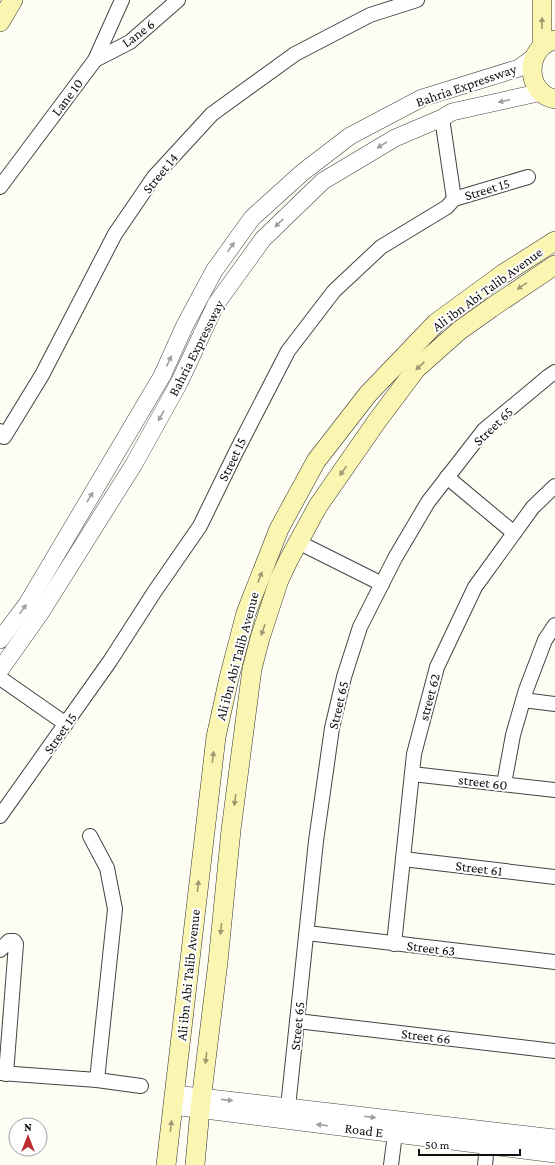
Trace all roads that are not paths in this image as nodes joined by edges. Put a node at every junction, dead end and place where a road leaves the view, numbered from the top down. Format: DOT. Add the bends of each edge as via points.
graph roads {
  1 [pos="13,0"];
  2 [pos="122,0"];
  3 [pos="178,0"];
  4 [pos="417,0"];
  5 [pos="542,0"];
  6 [pos="0,22"];
  7 [pos="544,48"];
  8 [pos="95,60"];
  9 [pos="550,99"];
  10 [pos="442,118"];
  11 [pos="528,177"];
  12 [pos="0,187"];
  13 [pos="454,199"];
  14 [pos="555,241"];
  15 [pos="555,265"];
  16 [pos="555,372"];
  17 [pos="1,437"];
  18 [pos="447,477"];
  19 [pos="555,486"];
  20 [pos="514,533"];
  21 [pos="298,542"];
  22 [pos="382,584"];
  23 [pos="555,625"];
  24 [pos="0,640"];
  25 [pos="0,670"];
  26 [pos="0,678"];
  27 [pos="523,700"];
  28 [pos="555,704"];
  29 [pos="66,724"];
  30 [pos="412,774"];
  31 [pos="504,784"];
  32 [pos="555,790"];
  33 [pos="0,816"];
  34 [pos="90,836"];
  35 [pos="403,859"];
  36 [pos="555,877"];
  37 [pos="307,933"];
  38 [pos="394,944"];
  39 [pos="0,950"];
  40 [pos="555,962"];
  41 [pos="297,1021"];
  42 [pos="555,1051"];
  43 [pos="3,1074"];
  44 [pos="97,1080"];
  45 [pos="141,1086"];
  46 [pos="174,1100"];
  47 [pos="201,1103"];
  48 [pos="288,1107"];
  49 [pos="395,1134"];
  50 [pos="555,1138"];
  51 [pos="487,1145"];
  52 [pos="555,1154"];
  53 [pos="166,1165"];
  54 [pos="195,1165"];
  55 [pos="391,1165"];
  56 [pos="485,1165"];
  1 -- 6 [label="main road"];
  2 -- 8 [label="street, Lane 10"];
  3 -- 8 [label="street, Lane 6" via="130,42"];
  4 -- 17 [label="street, Street 14" via="370,15 295,54 212,114 154,176 115,234 42,374"];
  7 -- 5 [label="main road, one-way"];
  7 -- 9 [label="main road" via="532,69 534,82"];
  24 -- 7 [label="street, Bahria Expressway, one-way" via="27,604 158,383 214,271 252,218 303,172 350,136 422,98 519,68"];
  8 -- 12 [label="street, Lane 10"];
  9 -- 10 [label="street, Bahria Expressway, one-way" via="452,112"];
  10 -- 13 [label="street"];
  10 -- 25 [label="street, Bahria Expressway, one-way" via="395,138 323,182 263,239 216,304 179,383 134,464 41,612"];
  11 -- 13 [label="street, Street 15"];
  13 -- 29 [label="street, Street 15" via="446,207 381,247 334,291 288,351 200,526"];
  46 -- 14 [label="main road, Ali ibn Abi Talib Avenue, one-way" via="216,738 246,613 279,529 316,461 368,394 410,350 436,323 503,274"];
  15 -- 21 [label="main road, Ali ibn Abi Talib Avenue, one-way" via="460,330 416,369 318,506"];
  16 -- 18 [label="street, Street 65" via="484,430"];
  18 -- 20 [label="street"];
  18 -- 22 [label="street, Street 65" via="428,502"];
  19 -- 20 [label="street, street 62" via="533,507"];
  20 -- 30 [label="street, street 62" via="475,587 437,667 414,754"];
  21 -- 22 [label="street"];
  21 -- 47 [label="main road, Ali ibn Abi Talib Avenue, one-way" via="280,580 252,669 231,830"];
  22 -- 37 [label="street, Street 65" via="360,627 344,677 332,728 316,841"];
  23 -- 27 [label="street" via="545,640"];
  26 -- 29 [label="street"];
  27 -- 28 [label="street"];
  27 -- 31 [label="street" via="513,735"];
  29 -- 33 [label="street, Street 15"];
  30 -- 31 [label="street, street 60"];
  30 -- 35 [label="street, street 62"];
  31 -- 32 [label="street, street 60"];
  34 -- 44 [label="street" via="107,868 115,909"];
  35 -- 36 [label="street, Street 61"];
  35 -- 38 [label="street, street 62"];
  37 -- 38 [label="street, Street 63"];
  37 -- 41 [label="street, Street 65"];
  38 -- 40 [label="street, Street 63"];
  39 -- 43 [label="street" via="9,941 16,944"];
  41 -- 42 [label="street, Street 66"];
  41 -- 48 [label="street, Street 65"];
  43 -- 44 [label="street"];
  44 -- 45 [label="street"];
  46 -- 47 [label="street, Road E"];
  53 -- 46 [label="main road, Ali ibn Abi Talib Avenue, one-way"];
  47 -- 48 [label="street, Road E, one-way"];
  49 -- 47 [label="street, Road E, one-way"];
  47 -- 54 [label="main road, Ali ibn Abi Talib Avenue"];
  48 -- 50 [label="street, Road E, one-way"];
  49 -- 51 [label="street, Road E"];
  49 -- 55 [label="street"];
  51 -- 52 [label="street, Road E"];
  51 -- 56 [label="street"];
}
